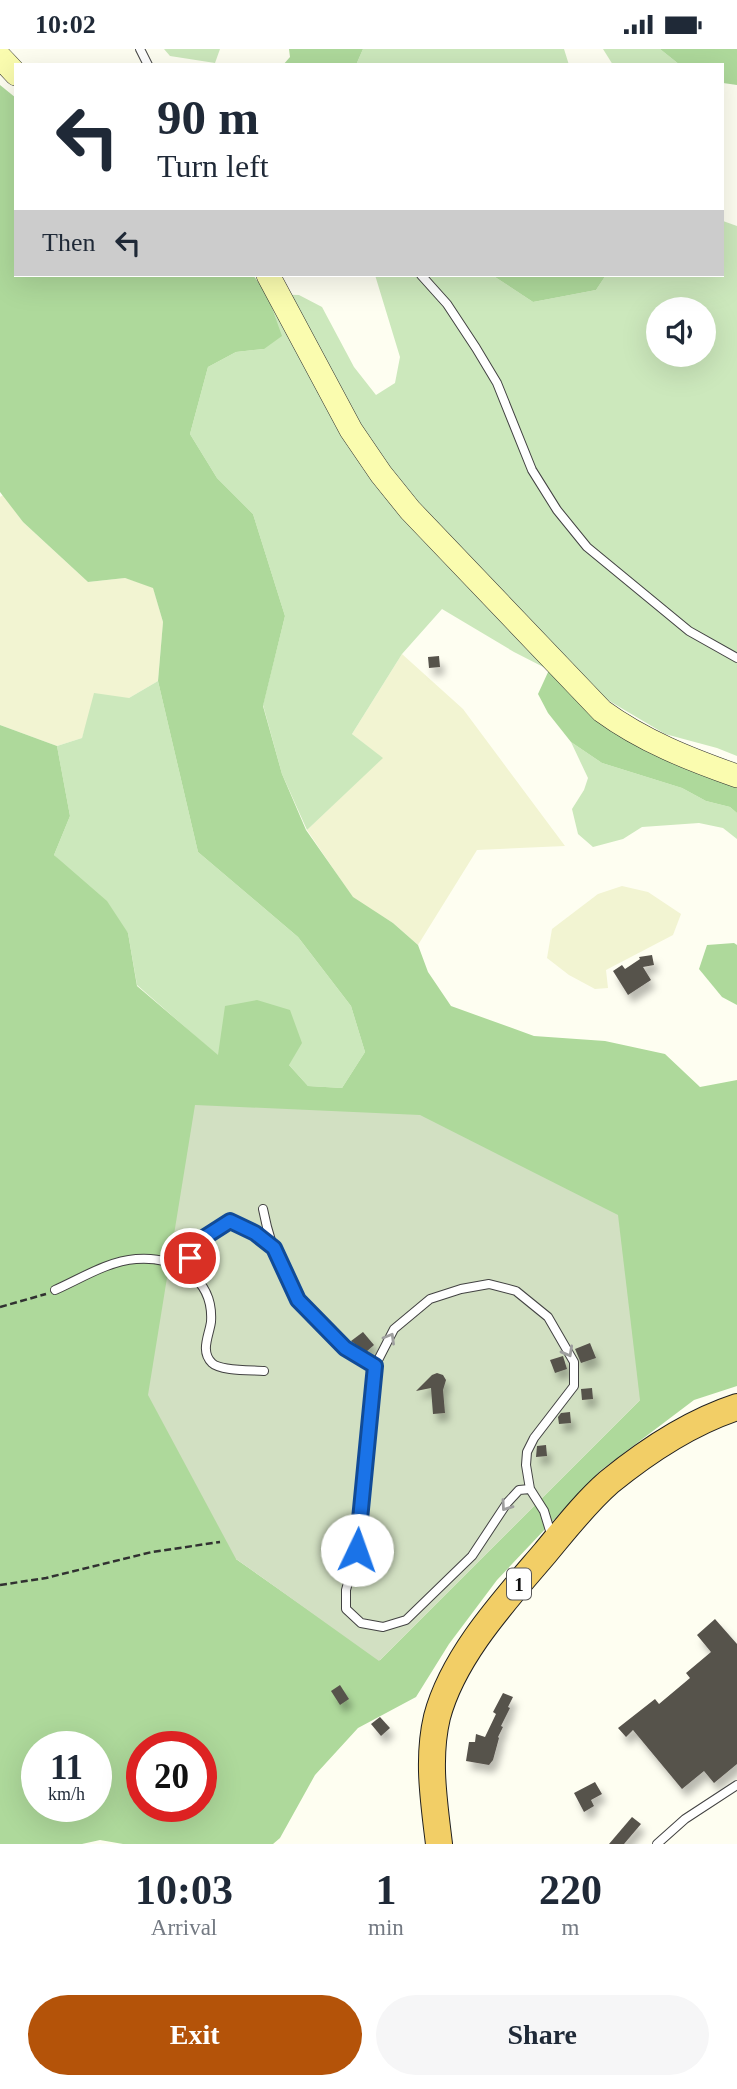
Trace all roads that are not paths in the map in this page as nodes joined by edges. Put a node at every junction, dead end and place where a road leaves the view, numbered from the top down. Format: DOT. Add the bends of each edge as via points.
graph roads {
  1 [pos="0,57"];
  2 [pos="14,72"];
  3 [pos="269,277"];
  4 [pos="423,277"];
  5 [pos="737,658"];
  6 [pos="737,776"];
  7 [pos="263,1209"];
  8 [pos="274,1248"];
  9 [pos="191,1272"];
  10 [pos="55,1290"];
  11 [pos="375,1366"];
  12 [pos="264,1371"];
  13 [pos="737,1406"];
  14 [pos="530,1489"];
  15 [pos="552,1544"];
  16 [pos="737,1785"];
  17 [pos="439,1844"];
  18 [pos="657,1844"];
  1 -- 2 [label="main road"];
  3 -- 6 [label="main road" via="351,430 410,510 602,711 649,741"];
  4 -- 5 [label="lane" via="476,348 497,383 532,470 587,547 689,631"];
  7 -- 8 [label="lane"];
  8 -- 9 [label="lane" via="230,1221 198,1245 190,1258"];
  8 -- 11 [label="lane" via="298,1300 345,1348"];
  9 -- 10 [label="lane" via="176,1263 134,1259"];
  9 -- 12 [label="lane" via="208,1299 211,1321 205,1349 211,1362 225,1368"];
  11 -- 14 [label="lane, one-way" via="394,1329 430,1299 489,1284 516,1291 533,1304 548,1317 574,1362 574,1386 527,1452"];
  14 -- 11 [label="lane, one-way" via="519,1490 472,1556 406,1620 383,1627 361,1623 345,1609 345,1590 357,1550"];
  13 -- 15 [label="highway, 1" via="656,1447 608,1484"];
  14 -- 15 [label="lane" via="551,1527"];
  15 -- 17 [label="highway, 1" via="478,1637 445,1693 431,1759"];
  16 -- 18 [label="lane" via="685,1819"];
}
